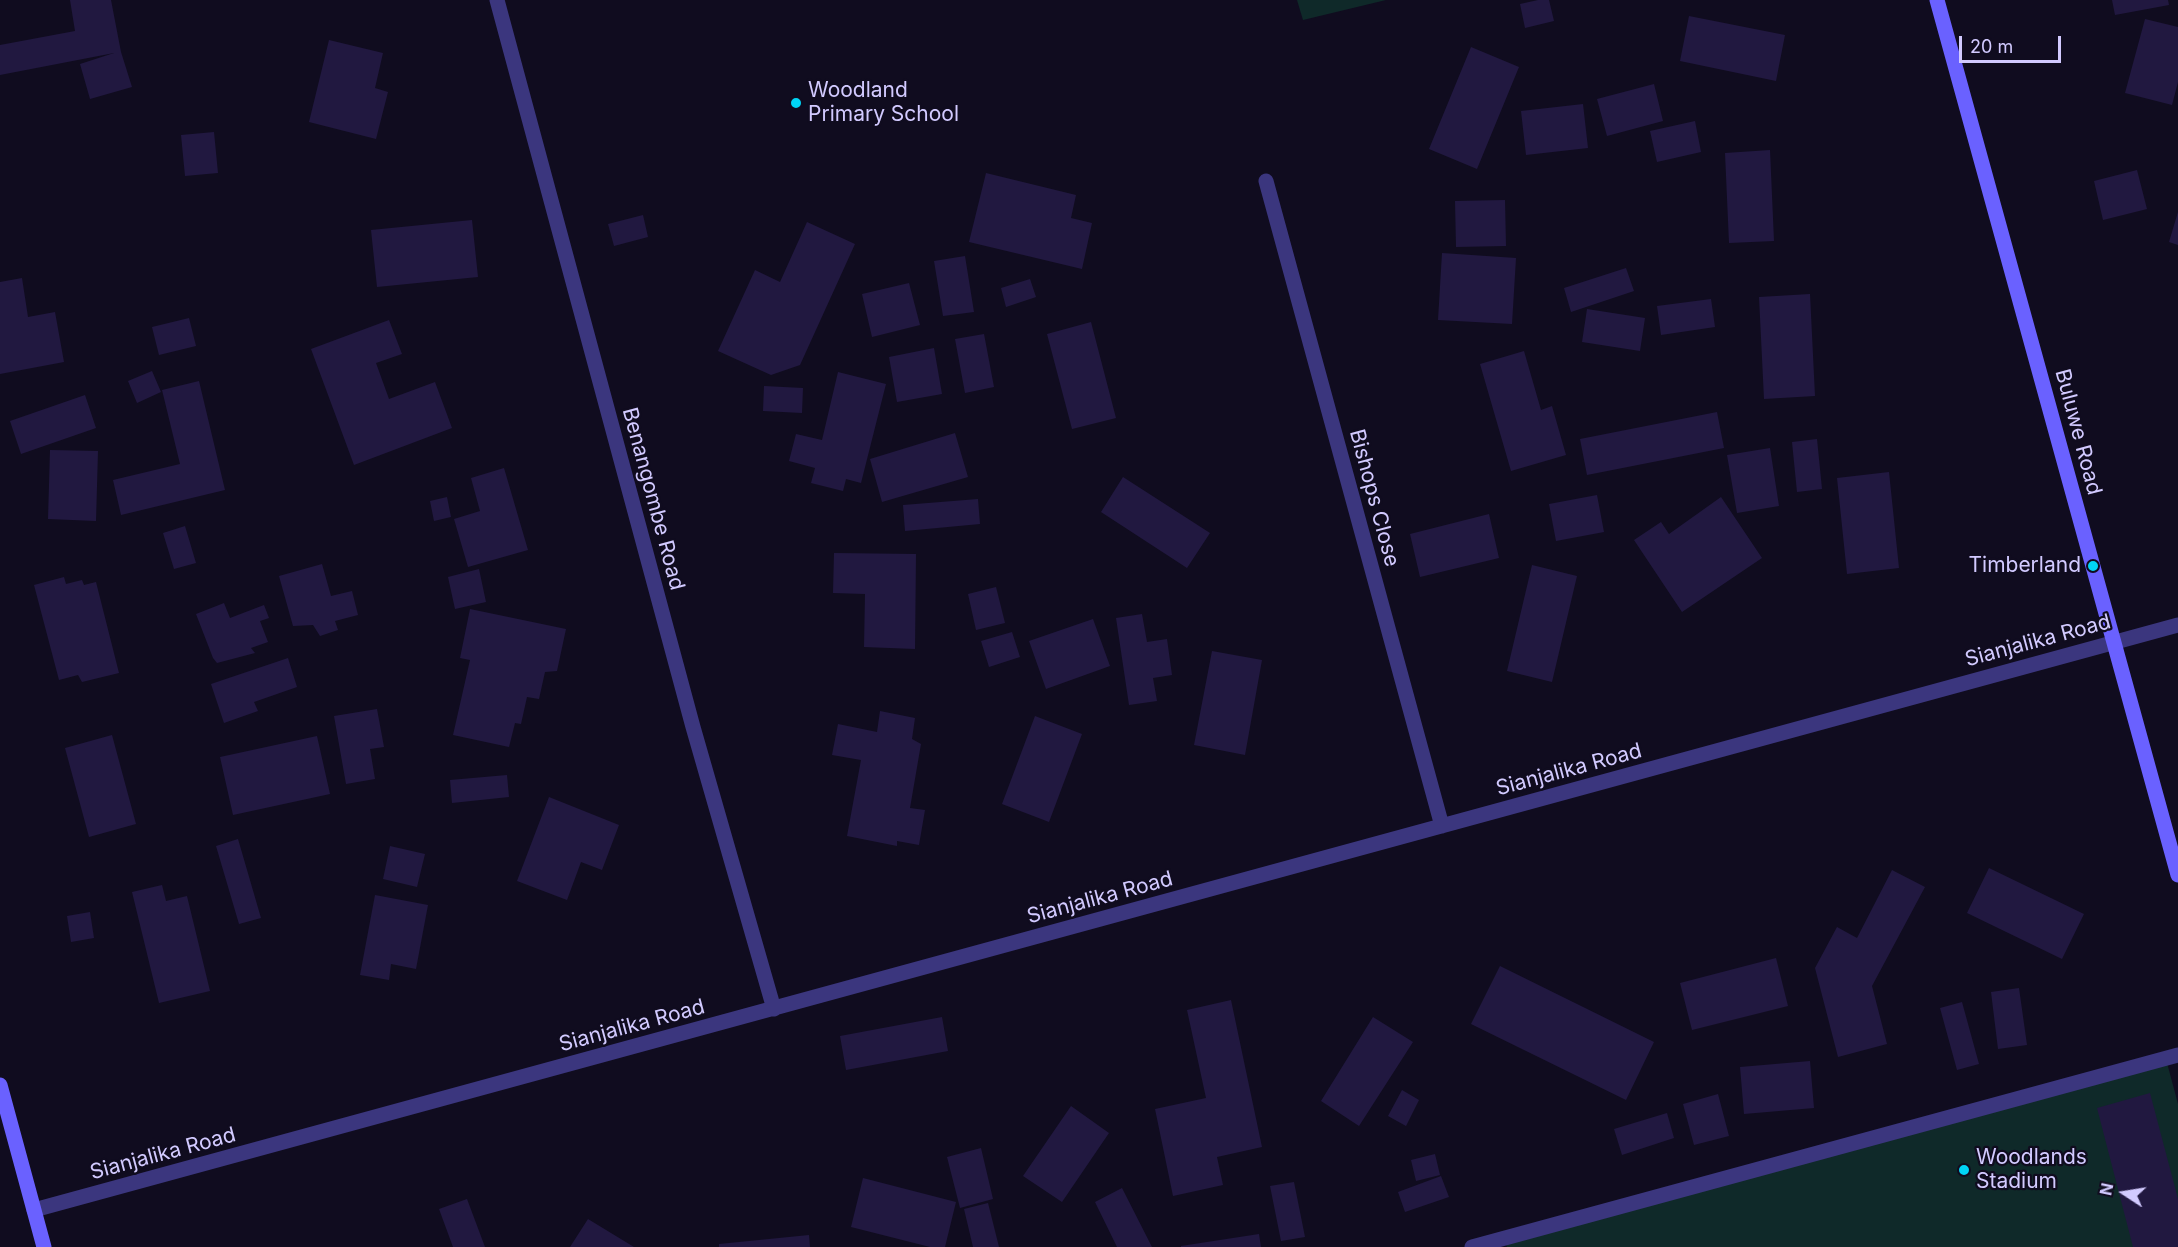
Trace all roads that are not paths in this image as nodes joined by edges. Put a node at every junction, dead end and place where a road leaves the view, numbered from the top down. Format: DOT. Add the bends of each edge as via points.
graph roads {
  1 [pos="496,0"];
  2 [pos="1937,0"];
  3 [pos="1266,182"];
  4 [pos="2178,625"];
  5 [pos="2114,642"];
  6 [pos="1442,826"];
  7 [pos="2178,875"];
  8 [pos="774,1009"];
  9 [pos="2178,1055"];
  10 [pos="0,1085"];
  11 [pos="34,1210"];
  12 [pos="1489,1245"];
  13 [pos="44,1247"];
  14 [pos="1472,1247"];
  1 -- 8 [label="street, Benangombe Road" via="693,727"];
  2 -- 5 [label="street, Buluwe Road"];
  3 -- 6 [label="street, Bishops Close"];
  4 -- 5 [label="street, Sianjalika Road"];
  5 -- 6 [label="street, Sianjalika Road"];
  5 -- 7 [label="street, Buluwe Road"];
  6 -- 8 [label="street, Sianjalika Road"];
  8 -- 11 [label="street, Sianjalika Road"];
  9 -- 12 [label="street"];
  10 -- 11 [label="street"];
  11 -- 13 [label="street"];
  12 -- 14 [label="street"];
}
